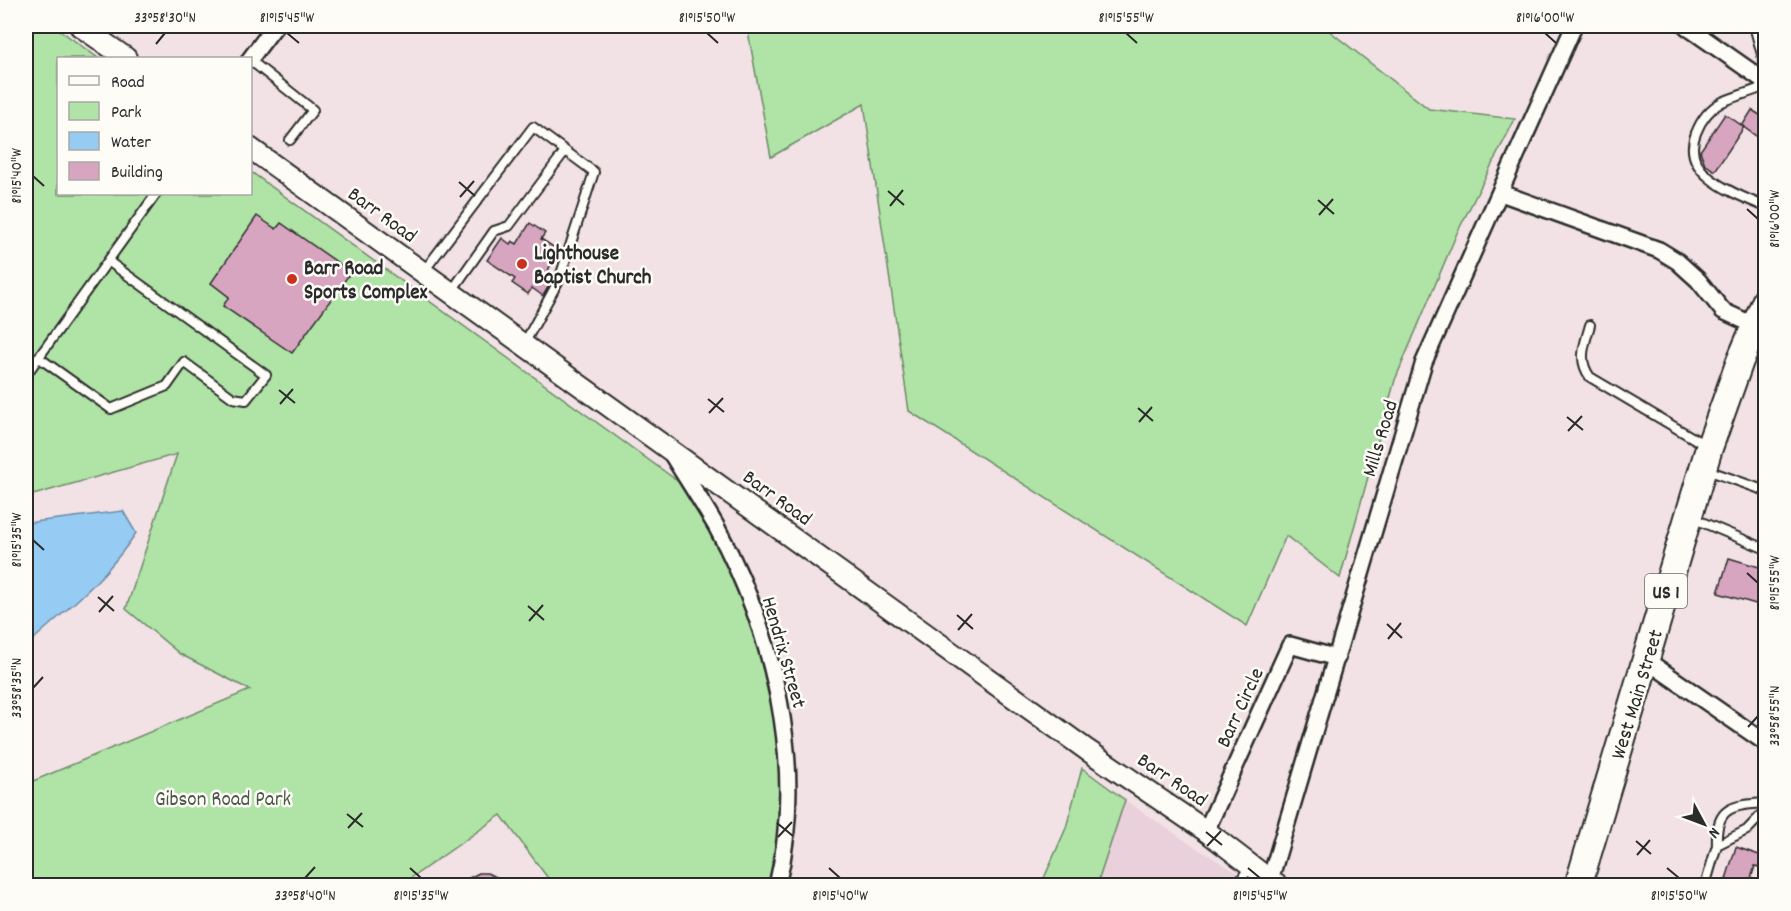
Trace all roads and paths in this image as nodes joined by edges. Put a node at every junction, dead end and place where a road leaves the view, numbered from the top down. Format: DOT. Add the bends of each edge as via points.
graph roads {
  1 [pos="80,26"];
  2 [pos="275,26"];
  3 [pos="1574,26"];
  4 [pos="1686,26"];
  5 [pos="1754,26"];
  6 [pos="125,57"];
  7 [pos="252,57"];
  8 [pos="252,61"];
  9 [pos="1766,69"];
  10 [pos="1766,82"];
  11 [pos="1766,86"];
  12 [pos="290,140"];
  13 [pos="252,149"];
  14 [pos="565,151"];
  15 [pos="1501,193"];
  16 [pos="155,195"];
  17 [pos="1766,207"];
  18 [pos="108,261"];
  19 [pos="424,272"];
  20 [pos="452,292"];
  21 [pos="1766,300"];
  22 [pos="1590,325"];
  23 [pos="1760,328"];
  24 [pos="524,344"];
  25 [pos="39,357"];
  26 [pos="26,375"];
  27 [pos="669,448"];
  28 [pos="1706,458"];
  29 [pos="1766,491"];
  30 [pos="1688,516"];
  31 [pos="1766,549"];
  32 [pos="1337,658"];
  33 [pos="1646,660"];
  34 [pos="1766,743"];
  35 [pos="1766,803"];
  36 [pos="1766,810"];
  37 [pos="1206,831"];
  38 [pos="1717,845"];
  39 [pos="1251,865"];
  40 [pos="1274,883"];
  41 [pos="777,885"];
  42 [pos="1237,885"];
  43 [pos="1578,885"];
  44 [pos="1705,885"];
  1 -- 6 [label="street"];
  2 -- 7 [label="street"];
  3 -- 15 [label="street, Mills Road"];
  4 -- 10 [label="street"];
  5 -- 9 [label="lane"];
  8 -- 12 [label="lane" via="313,110"];
  11 -- 17 [label="lane" via="1721,103 1707,114 1694,137 1692,152 1696,166 1714,181"];
  13 -- 19 [label="street, Barr Road"];
  14 -- 19 [label="lane" via="533,127"];
  14 -- 20 [label="lane" via="509,226 494,231"];
  14 -- 24 [label="lane" via="594,172 559,280"];
  15 -- 23 [label="street" via="1659,250 1691,274 1723,311"];
  15 -- 32 [label="street, Mills Road" via="1424,363"];
  16 -- 18 [label="lane"];
  18 -- 25 [label="lane"];
  18 -- 25 [label="lane" via="266,375 246,400 233,398 184,362 167,386 111,409"];
  19 -- 20 [label="street, Barr Road"];
  20 -- 24 [label="street, Barr Road"];
  21 -- 23 [label="main road, West Main Street / US 1"];
  22 -- 28 [label="lane" via="1582,352 1584,369 1590,377"];
  23 -- 28 [label="main road, West Main Street / US 1"];
  24 -- 27 [label="street, Barr Road"];
  25 -- 26 [label="lane"];
  27 -- 37 [label="street, Barr Road" via="1087,750"];
  27 -- 41 [label="street, Hendrix Street" via="734,564 771,667 783,722 789,790"];
  28 -- 29 [label="lane"];
  28 -- 30 [label="main road, West Main Street / US 1"];
  30 -- 31 [label="lane"];
  30 -- 33 [label="main road, West Main Street / US 1"];
  32 -- 37 [label="street, Barr Circle" via="1290,645"];
  32 -- 40 [label="street, Mills Road"];
  33 -- 34 [label="street"];
  33 -- 43 [label="main road, West Main Street / US 1"];
  35 -- 38 [label="lane" via="1728,809 1717,823"];
  36 -- 38 [label="lane" via="1747,830"];
  37 -- 39 [label="street, Barr Road"];
  38 -- 44 [label="lane"];
  39 -- 40 [label="street, Barr Road"];
  39 -- 42 [label="lane"];
}
